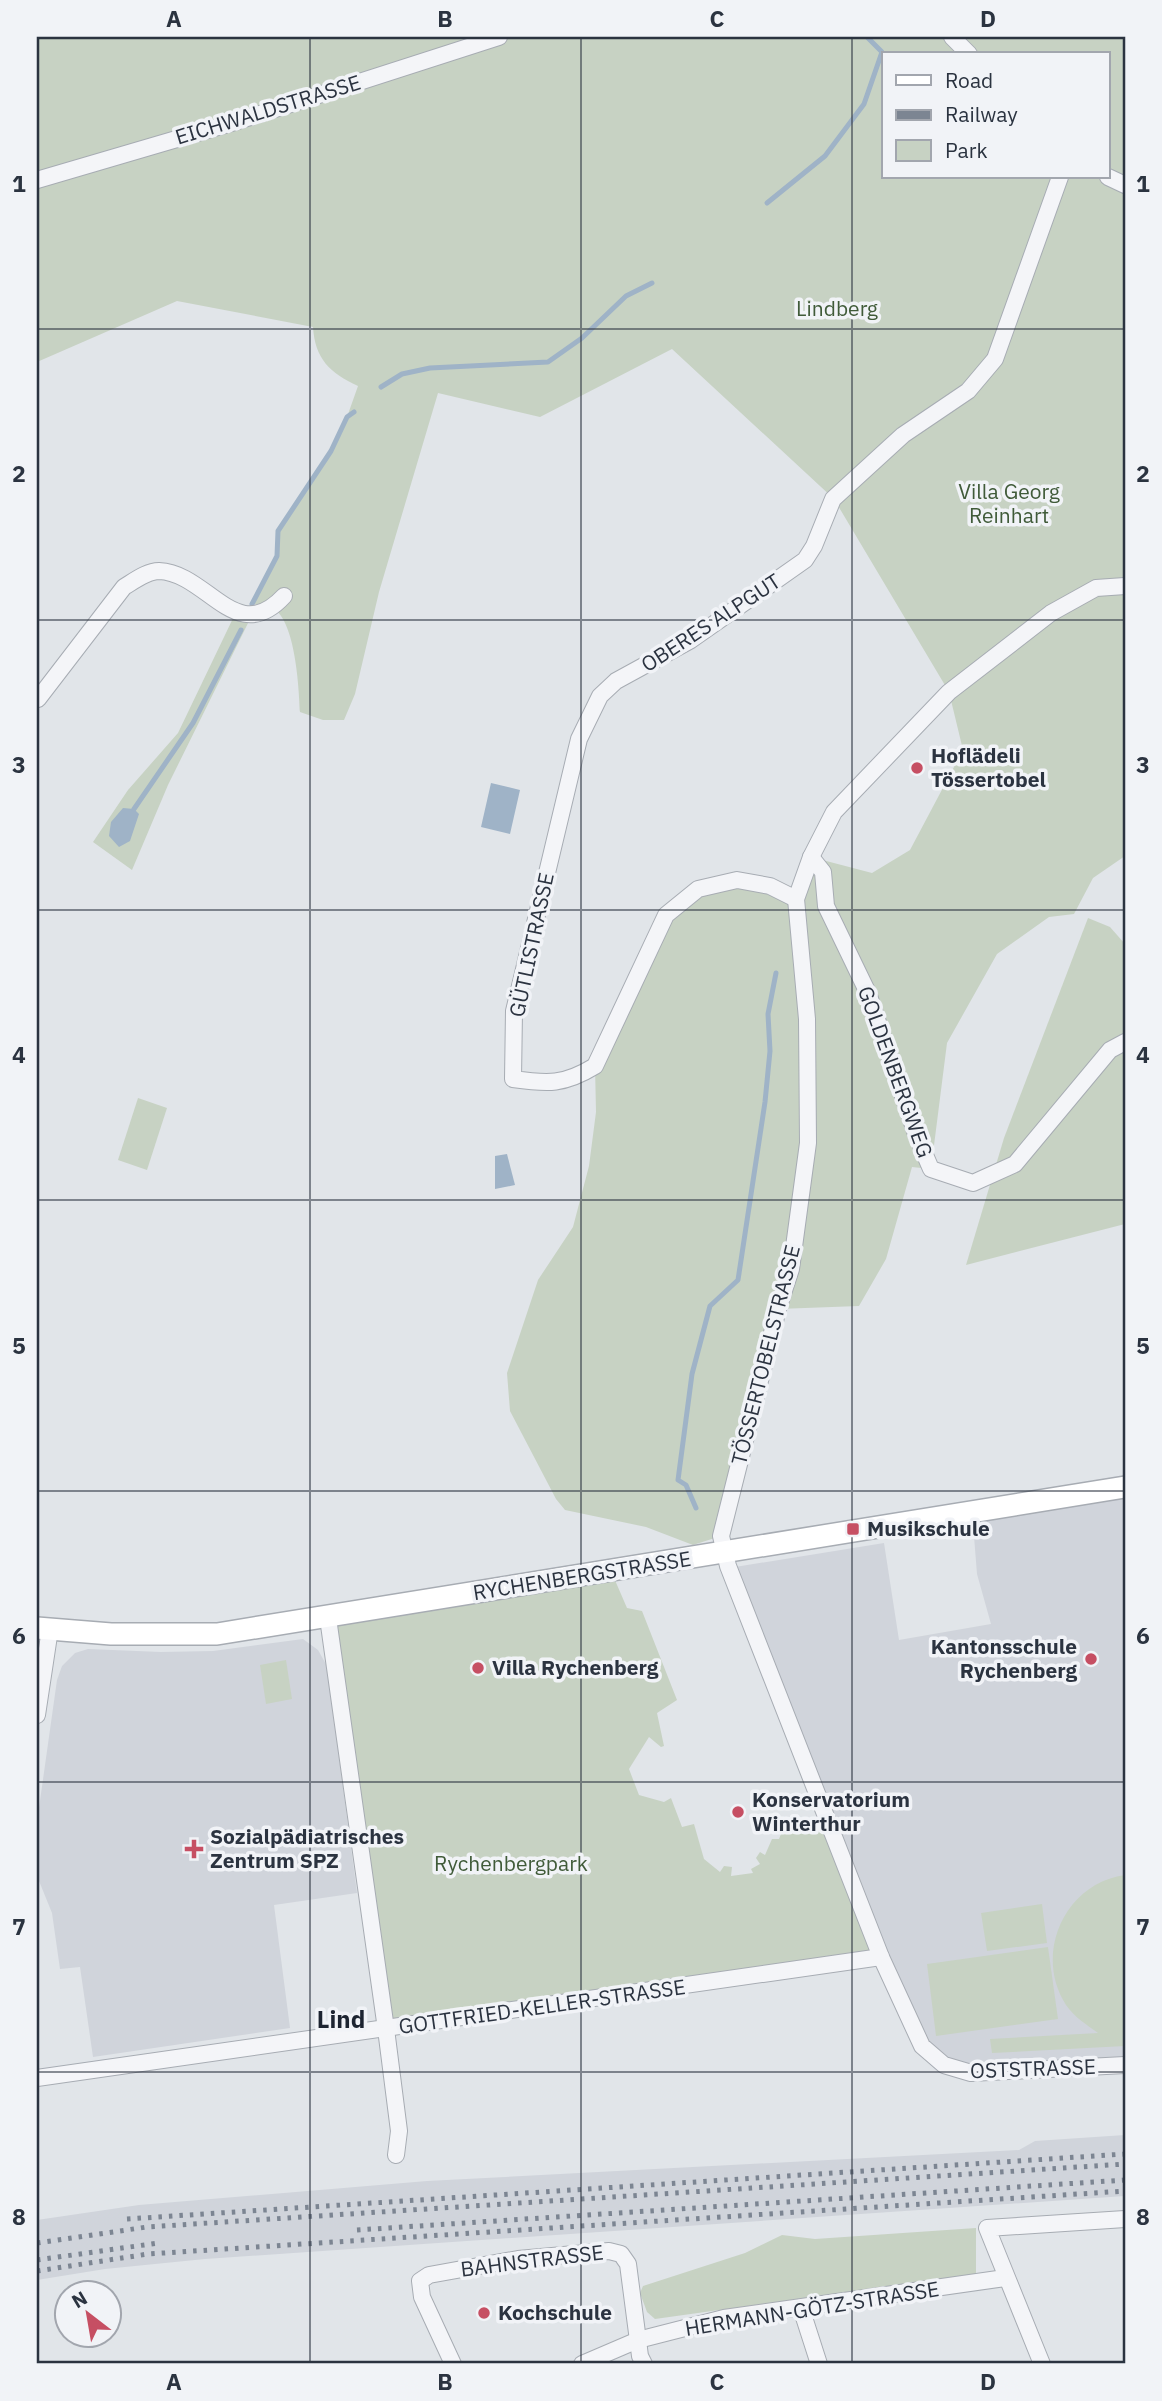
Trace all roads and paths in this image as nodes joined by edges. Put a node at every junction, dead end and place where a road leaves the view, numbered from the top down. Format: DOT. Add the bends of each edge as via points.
graph roads {
  1 [pos="499,37"];
  2 [pos="952,37"];
  3 [pos="967,52"];
  4 [pos="1060,178"];
  5 [pos="37,180"];
  6 [pos="1125,586"];
  7 [pos="284,596"];
  8 [pos="616,681"];
  9 [pos="37,699"];
  10 [pos="811,857"];
  11 [pos="796,898"];
  12 [pos="1125,1042"];
  13 [pos="1125,1487"];
  14 [pos="724,1552"];
  15 [pos="328,1618"];
  16 [pos="43,1629"];
  17 [pos="37,1715"];
  18 [pos="881,1957"];
  19 [pos="386,2029"];
  20 [pos="1125,2065"];
  21 [pos="37,2078"];
  22 [pos="396,2155"];
  23 [pos="1125,2219"];
  24 [pos="1005,2278"];
  25 [pos="801,2308"];
  26 [pos="638,2340"];
  27 [pos="453,2364"];
  28 [pos="582,2364"];
  29 [pos="644,2364"];
  30 [pos="819,2364"];
  31 [pos="1042,2364"];
  1 -- 5 [label="street, EICHWALDSTRASSE"];
  2 -- 3 [label="street"];
  4 -- 8 [label="street, OBERES ALPGUT" via="995,359 968,391 903,435 834,499 804,560 691,640"];
  6 -- 10 [label="street, TÖSSERTOBELSTRASSE" via="1096,588 1051,613 949,692 834,812"];
  7 -- 9 [label="street" via="273,608 252,615 226,607 187,579 158,571 142,576 124,587"];
  8 -- 11 [label="street, GÜTLISTRASSE" via="600,696 579,739 514,1012 513,1079 573,1080 595,1066 666,915 698,889 737,880 770,886"];
  10 -- 11 [label="street, TÖSSERTOBELSTRASSE"];
  10 -- 12 [label="street, GOLDENBERGWEG" via="823,872 826,906 868,993 931,1169 973,1183 1015,1164 1110,1050"];
  11 -- 14 [label="street, TÖSSERTOBELSTRASSE" via="807,1019 808,1143 790,1269 721,1536"];
  13 -- 14 [label="street, RYCHENBERGSTRASSE"];
  14 -- 15 [label="street, RYCHENBERGSTRASSE"];
  14 -- 18 [label="street, TÖSSERTOBELSTRASSE"];
  15 -- 16 [label="street, RYCHENBERGSTRASSE" via="217,1634"];
  15 -- 19 [label="street"];
  16 -- 17 [label="street"];
  18 -- 19 [label="street, GOTTFRIED-KELLER-STRASSE"];
  18 -- 20 [label="street, OSTSTRASSE" via="917,2038 951,2069 985,2074"];
  19 -- 21 [label="street, GOTTFRIED-KELLER-STRASSE"];
  19 -- 22 [label="street" via="399,2131"];
  23 -- 24 [label="street" via="987,2228"];
  24 -- 25 [label="street, HERMANN-GÖTZ-STRASSE"];
  24 -- 31 [label="street"];
  25 -- 26 [label="street, HERMANN-GÖTZ-STRASSE" via="724,2318"];
  25 -- 30 [label="street"];
  26 -- 27 [label="street, BAHNSTRASSE" via="625,2259 609,2251 518,2259 429,2275 420,2281 422,2297"];
  26 -- 28 [label="street, HERMANN-GÖTZ-STRASSE"];
  26 -- 29 [label="street"];
}
